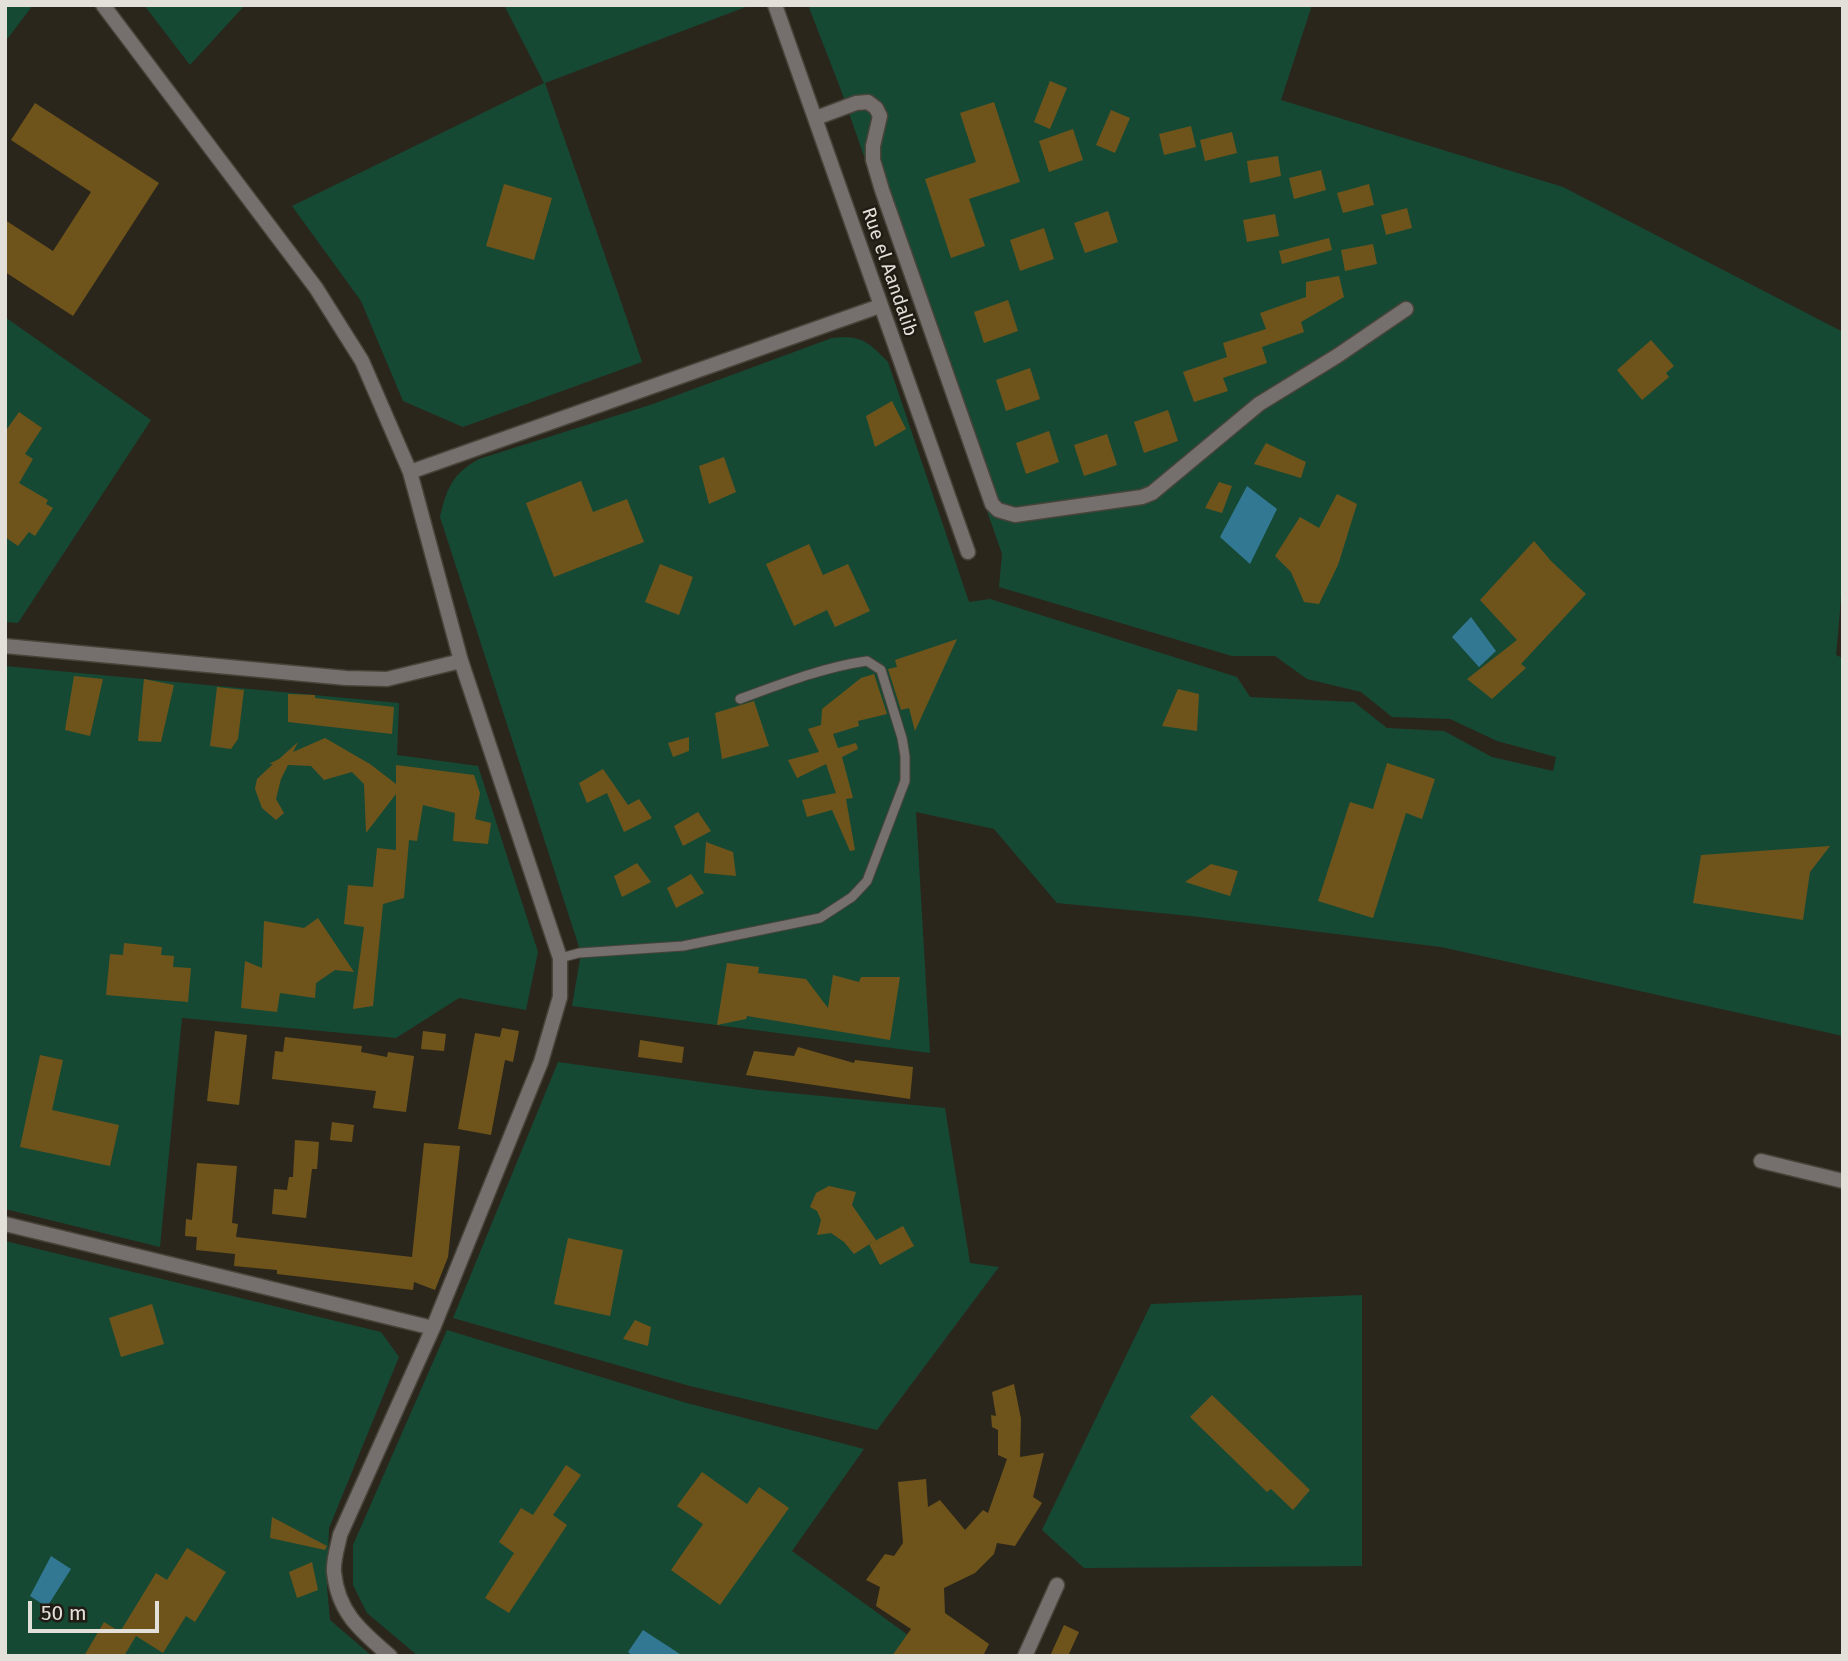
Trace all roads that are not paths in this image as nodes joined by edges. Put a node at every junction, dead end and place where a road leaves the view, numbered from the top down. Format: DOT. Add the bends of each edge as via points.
graph roads {
  1 [pos="103,5"];
  2 [pos="775,5"];
  3 [pos="816,118"];
  4 [pos="880,306"];
  5 [pos="1406,309"];
  6 [pos="410,472"];
  7 [pos="968,552"];
  8 [pos="5,646"];
  9 [pos="461,661"];
  10 [pos="740,699"];
  11 [pos="560,958"];
  12 [pos="1760,1161"];
  13 [pos="1843,1181"];
  14 [pos="5,1224"];
  15 [pos="433,1328"];
  16 [pos="1057,1585"];
  17 [pos="390,1656"];
  18 [pos="1025,1656"];
  1 -- 6 [label="street" via="316,288 362,362"];
  2 -- 3 [label="street, Rue el Aandalib"];
  3 -- 4 [label="street, Rue el Aandalib"];
  3 -- 5 [label="street" via="868,102 880,116 873,160 992,504 1006,513 1152,494 1259,404"];
  4 -- 6 [label="street"];
  4 -- 7 [label="street, Rue el Aandalib"];
  6 -- 9 [label="street"];
  8 -- 9 [label="street" via="346,678 387,679"];
  9 -- 11 [label="street"];
  10 -- 11 [label="lane" via="853,663 867,661 881,670 902,738 905,781 867,881 820,918 683,946"];
  11 -- 15 [label="street" via="560,997 541,1062"];
  12 -- 13 [label="street"];
  14 -- 15 [label="street"];
  15 -- 17 [label="street" via="340,1535 334,1570 340,1599 354,1625"];
  16 -- 18 [label="street"];
}
